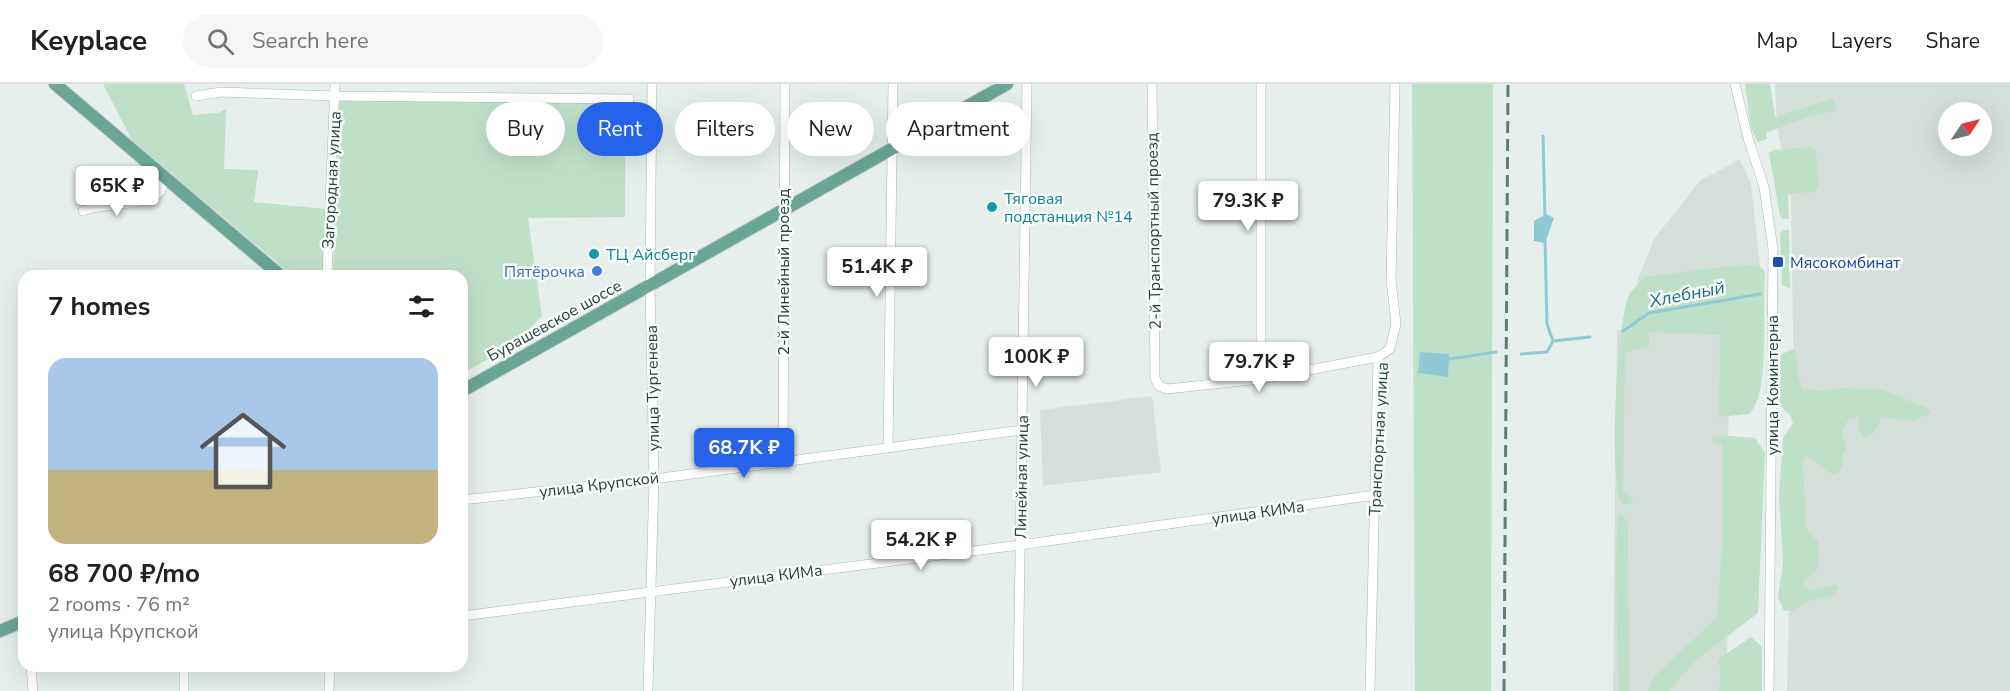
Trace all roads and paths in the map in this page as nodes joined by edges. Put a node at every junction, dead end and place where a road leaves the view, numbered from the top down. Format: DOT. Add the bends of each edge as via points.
graph roads {
  1 [pos="55,84"];
  2 [pos="335,84"];
  3 [pos="652,84"];
  4 [pos="784,84"];
  5 [pos="893,84"];
  6 [pos="1007,84"];
  7 [pos="1027,84"];
  8 [pos="1152,84"];
  9 [pos="1262,84"];
  10 [pos="1395,84"];
  11 [pos="1735,84"];
  12 [pos="196,96"];
  13 [pos="335,96"];
  14 [pos="629,99"];
  15 [pos="893,102"];
  16 [pos="976,102"];
  17 [pos="886,154"];
  18 [pos="894,156"];
  19 [pos="165,178"];
  20 [pos="83,211"];
  21 [pos="783,211"];
  22 [pos="274,270"];
  23 [pos="327,270"];
  24 [pos="650,286"];
  25 [pos="1378,357"];
  26 [pos="1261,379"];
  27 [pos="468,388"];
  28 [pos="1022,430"];
  29 [pos="888,447"];
  30 [pos="783,460"];
  31 [pos="654,479"];
  32 [pos="1375,495"];
  33 [pos="468,499"];
  34 [pos="1020,545"];
  35 [pos="651,591"];
  36 [pos="468,615"];
  37 [pos="18,624"];
  38 [pos="0,631"];
  39 [pos="31,672"];
  40 [pos="184,672"];
  41 [pos="330,672"];
  42 [pos="33,691"];
  43 [pos="184,691"];
  44 [pos="329,691"];
  45 [pos="648,691"];
  46 [pos="1018,691"];
  47 [pos="1370,691"];
  48 [pos="1769,691"];
  1 -- 19 [label="main road"];
  2 -- 13 [label="street, Загородная улица"];
  3 -- 24 [label="street, улица Тургенева"];
  4 -- 21 [label="street, 2-й Линейный проезд"];
  5 -- 15 [label="street"];
  6 -- 16 [label="main road, Бурашевское шоссе"];
  7 -- 28 [label="street, Линейная улица"];
  8 -- 26 [label="street, 2-й Транспортный проезд" via="1155,378 1159,386 1167,389"];
  9 -- 26 [label="street"];
  10 -- 25 [label="street, Транспортная улица" via="1391,280 1395,324 1390,349"];
  11 -- 48 [label="street, улица Коминтерна" via="1764,187 1773,249"];
  12 -- 13 [label="street" via="221,92"];
  13 -- 14 [label="street"];
  13 -- 23 [label="street, Загородная улица"];
  17 -- 21 [label="main road, Бурашевское шоссе"];
  18 -- 29 [label="street"];
  19 -- 20 [label="street" via="160,193 146,201 98,205"];
  19 -- 22 [label="main road"];
  21 -- 24 [label="main road, Бурашевское шоссе"];
  21 -- 30 [label="street, 2-й Линейный проезд"];
  24 -- 27 [label="main road, Бурашевское шоссе"];
  24 -- 31 [label="street, улица Тургенева"];
  25 -- 26 [label="street"];
  25 -- 32 [label="street, Транспортная улица"];
  28 -- 29 [label="street, улица Крупской"];
  28 -- 34 [label="street, Линейная улица"];
  29 -- 30 [label="street, улица Крупской"];
  30 -- 31 [label="street, улица Крупской"];
  31 -- 33 [label="street, улица Крупской"];
  31 -- 35 [label="street, улица Тургенева"];
  32 -- 34 [label="street, улица КИМа"];
  32 -- 47 [label="street, Транспортная улица"];
  34 -- 35 [label="street, улица КИМа"];
  34 -- 46 [label="street, Линейная улица"];
  35 -- 36 [label="street, улица КИМа"];
  35 -- 45 [label="street, улица Тургенева"];
  37 -- 38 [label="main road"];
  39 -- 42 [label="street"];
  40 -- 43 [label="street"];
  41 -- 44 [label="street"];
}
